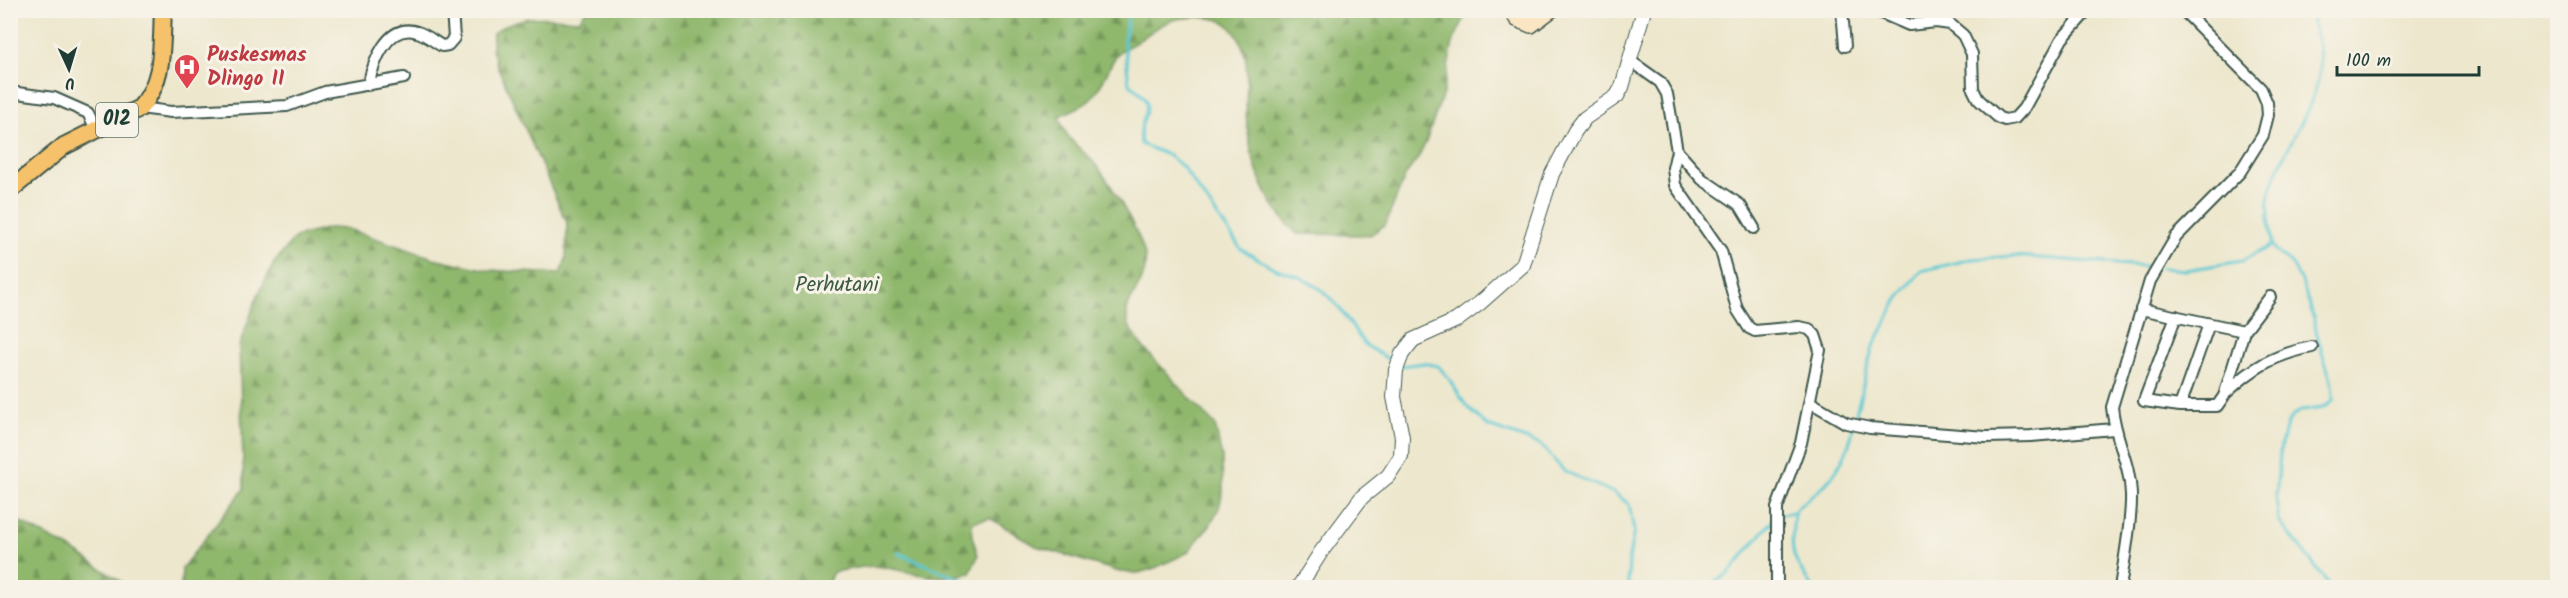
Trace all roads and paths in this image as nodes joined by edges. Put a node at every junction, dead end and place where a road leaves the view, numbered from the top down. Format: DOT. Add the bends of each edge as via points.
graph roads {
  1 [pos="164,10"];
  2 [pos="452,10"];
  3 [pos="1512,10"];
  4 [pos="1551,10"];
  5 [pos="1644,10"];
  6 [pos="1842,10"];
  7 [pos="1874,10"];
  8 [pos="2088,10"];
  9 [pos="2183,10"];
  10 [pos="1845,46"];
  11 [pos="1629,60"];
  12 [pos="404,78"];
  13 [pos="368,86"];
  14 [pos="10,92"];
  15 [pos="140,108"];
  16 [pos="96,129"];
  17 [pos="1677,151"];
  18 [pos="10,190"];
  19 [pos="1754,228"];
  20 [pos="2270,297"];
  21 [pos="2141,309"];
  22 [pos="2176,316"];
  23 [pos="2209,324"];
  24 [pos="2244,331"];
  25 [pos="2312,347"];
  26 [pos="2224,396"];
  27 [pos="1810,402"];
  28 [pos="2180,406"];
  29 [pos="2114,429"];
  30 [pos="1298,588"];
  31 [pos="1777,588"];
  32 [pos="2120,588"];
  1 -- 15 [label="main road, 012" via="160,68 154,90"];
  2 -- 13 [label="street" via="454,38 448,45 442,46 418,32 402,31 391,38 374,62"];
  3 -- 4 [label="main road" via="1517,19 1528,25"];
  5 -- 11 [label="street"];
  6 -- 10 [label="street"];
  7 -- 8 [label="street" via="1909,25 1950,24 1963,36 1972,54 1977,99 2005,120 2014,118 2024,108 2062,39"];
  9 -- 21 [label="street" via="2261,89 2268,115 2263,135 2240,172 2176,237 2150,281"];
  11 -- 17 [label="street" via="1660,82"];
  11 -- 30 [label="street" via="1617,96 1575,131 1552,174 1523,265 1457,320 1413,340 1402,354 1394,397 1402,437 1401,456 1388,476 1362,497"];
  12 -- 13 [label="street"];
  13 -- 15 [label="street" via="325,92 287,106 171,112"];
  14 -- 16 [label="street" via="54,98 88,113"];
  15 -- 16 [label="main road, 012"];
  16 -- 18 [label="main road, 012" via="64,146"];
  17 -- 19 [label="street" via="1702,179 1740,205"];
  17 -- 27 [label="street" via="1673,168 1676,185 1721,251 1737,309 1749,328 1762,332 1799,327 1815,335 1820,350"];
  20 -- 24 [label="street"];
  21 -- 22 [label="street"];
  21 -- 29 [label="street" via="2116,389 2112,407"];
  22 -- 23 [label="street"];
  22 -- 28 [label="street" via="2144,401"];
  23 -- 24 [label="street"];
  23 -- 28 [label="street"];
  24 -- 26 [label="street"];
  25 -- 26 [label="street" via="2269,359 2247,373"];
  26 -- 28 [label="street" via="2217,406"];
  27 -- 29 [label="street" via="1846,423 1870,428 1986,436"];
  27 -- 31 [label="street" via="1801,443 1777,508"];
  29 -- 32 [label="street" via="2132,495"];
}
